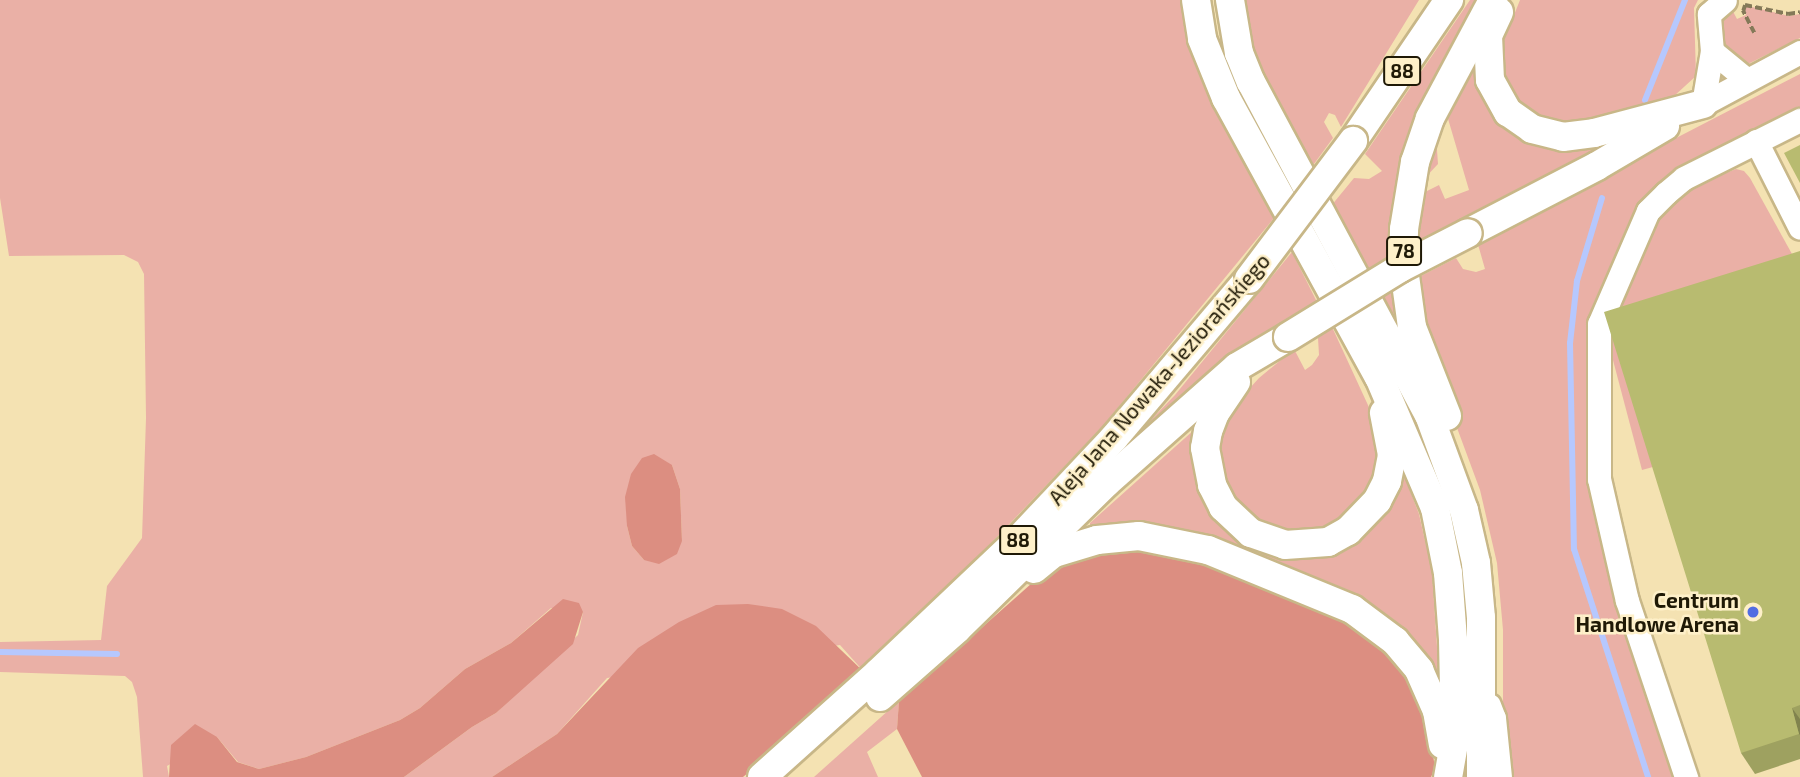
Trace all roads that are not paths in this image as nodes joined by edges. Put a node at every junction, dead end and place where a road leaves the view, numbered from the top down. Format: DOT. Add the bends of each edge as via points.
graph roads {
  1 [pos="1196,0"];
  2 [pos="1230,0"];
  3 [pos="1449,0"];
  4 [pos="1493,0"];
  5 [pos="1504,0"];
  6 [pos="1715,5"];
  7 [pos="1712,51"];
  8 [pos="1800,52"];
  9 [pos="1747,80"];
  10 [pos="1703,104"];
  11 [pos="1800,120"];
  12 [pos="1756,141"];
  13 [pos="1800,228"];
  14 [pos="1344,317"];
  15 [pos="1288,337"];
  16 [pos="1464,510"];
  17 [pos="957,629"];
  18 [pos="1482,682"];
  19 [pos="1448,776"];
  20 [pos="762,777"];
  21 [pos="1481,777"];
  22 [pos="1500,777"];
  23 [pos="1686,777"];
  1 -- 14 [label="main road" via="1202,39 1226,98"];
  2 -- 16 [label="main road" via="1238,53 1251,82 1429,415"];
  3 -- 20 [label="main road, Aleja Jana Nowaka-Jeziorańskiego / 88, bridge" via="1353,141 1249,279 1114,438 1017,541"];
  4 -- 16 [label="main road, 78" via="1430,118 1415,162 1404,229 1403,261 1412,327 1463,454"];
  5 -- 10 [label="main road" via="1488,36 1490,80 1508,112 1532,129 1563,137 1594,133"];
  6 -- 7 [label="street"];
  7 -- 9 [label="street"];
  7 -- 10 [label="street"];
  8 -- 9 [label="street"];
  9 -- 10 [label="street"];
  10 -- 15 [label="main road, bridge" via="1597,166 1379,280"];
  11 -- 12 [label="street"];
  12 -- 13 [label="street"];
  12 -- 23 [label="street" via="1684,178 1648,211 1599,324 1599,479 1627,601"];
  14 -- 15 [label="main road" via="1382,402 1391,455 1387,481 1377,501 1348,531 1328,542 1285,545 1251,533 1223,507 1207,464 1214,413 1238,379"];
  14 -- 19 [label="main road" via="1379,377 1435,508 1448,573 1453,640 1455,738"];
  15 -- 17 [label="main road" via="1237,367 1116,474"];
  16 -- 18 [label="main road, 78" via="1479,590"];
  17 -- 19 [label="main road" via="1054,553 1097,540 1139,536 1208,550 1352,609 1395,641 1419,670 1437,711"];
  17 -- 20 [label="main road" via="871,705"];
  18 -- 21 [label="main road, 78"];
  18 -- 22 [label="street" via="1494,718"];
}
